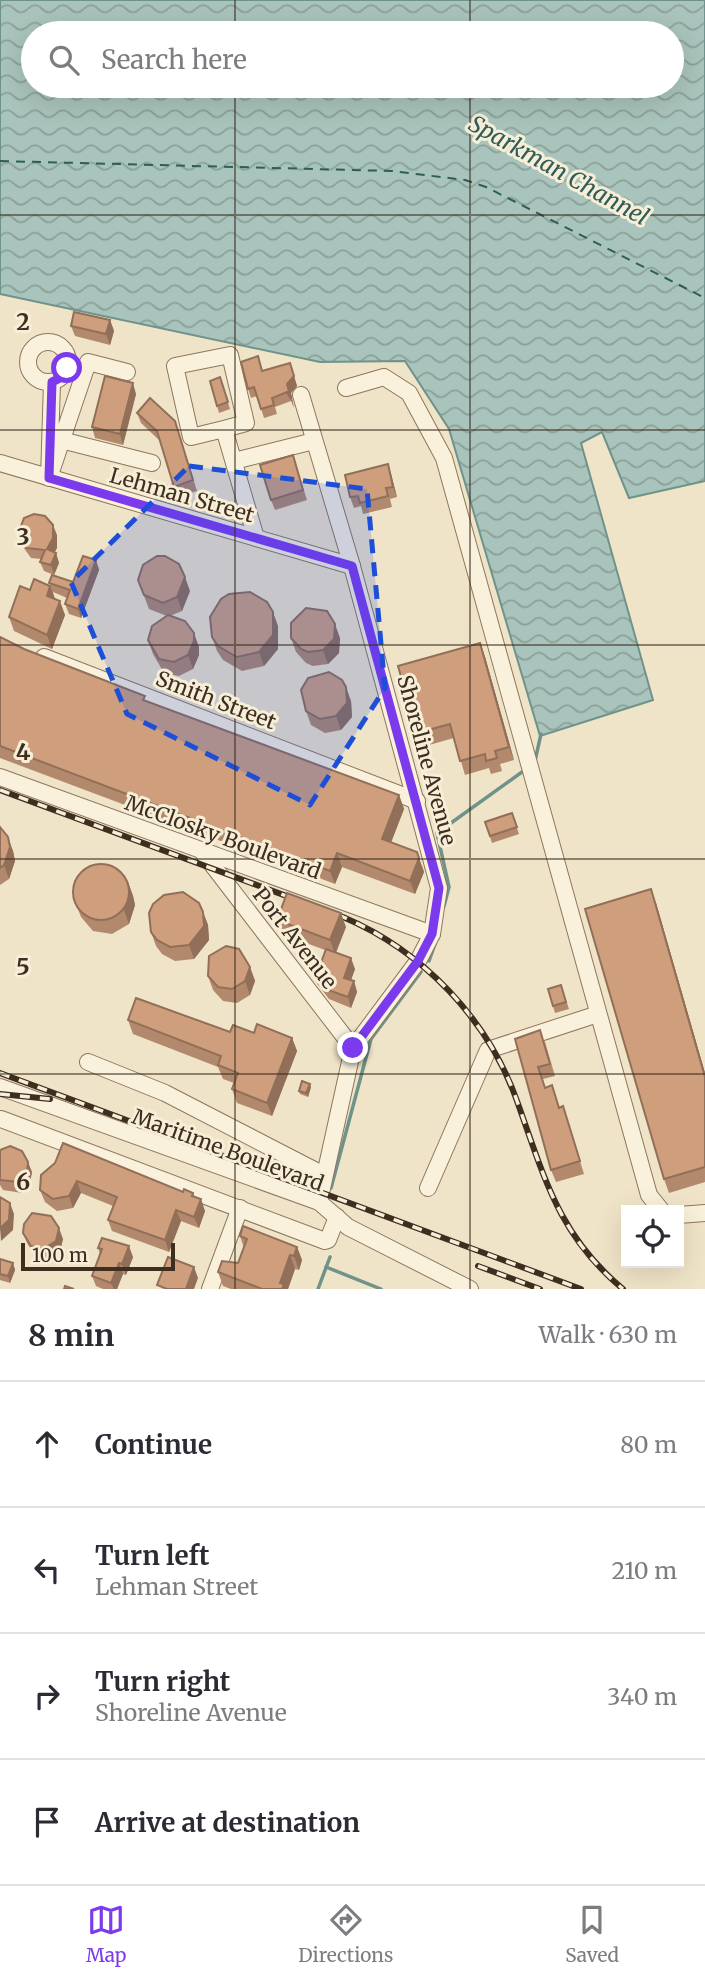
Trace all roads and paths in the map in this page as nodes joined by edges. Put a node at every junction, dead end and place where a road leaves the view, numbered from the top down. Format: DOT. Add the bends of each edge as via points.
graph roads {
  1 [pos="127,372"];
  2 [pos="52,382"];
  3 [pos="346,388"];
  4 [pos="301,395"];
  5 [pos="224,429"];
  6 [pos="61,440"];
  7 [pos="314,441"];
  8 [pos="234,461"];
  9 [pos="0,463"];
  10 [pos="152,463"];
  11 [pos="49,478"];
  12 [pos="256,538"];
  13 [pos="352,566"];
  14 [pos="33,653"];
  15 [pos="0,777"];
  16 [pos="417,801"];
  17 [pos="204,853"];
  18 [pos="432,934"];
  19 [pos="598,1014"];
  20 [pos="353,1048"];
  21 [pos="88,1062"];
  22 [pos="0,1087"];
  23 [pos="1,1119"];
  24 [pos="324,1175"];
  25 [pos="428,1188"];
  26 [pos="319,1202"];
  27 [pos="657,1205"];
  28 [pos="240,1208"];
  29 [pos="705,1213"];
  30 [pos="684,1214"];
  31 [pos="337,1217"];
  32 [pos="209,1289"];
  33 [pos="470,1289"];
  1 -- 6 [label="street" via="88,362"];
  2 -- 11 [label="street"];
  3 -- 19 [label="street" via="384,377 409,393 444,458"];
  4 -- 7 [label="street, Shoreline Avenue"];
  5 -- 5 [label="street" via="246,423 230,355 176,366 191,438"];
  5 -- 8 [label="street"];
  6 -- 10 [label="street"];
  6 -- 11 [label="street"];
  7 -- 8 [label="street"];
  7 -- 13 [label="street, Shoreline Avenue"];
  8 -- 12 [label="street"];
  9 -- 11 [label="street, Lehman Street"];
  11 -- 12 [label="street, Lehman Street"];
  12 -- 13 [label="street, Lehman Street"];
  13 -- 16 [label="street, Shoreline Avenue"];
  14 -- 16 [label="street, Smith Street"];
  15 -- 17 [label="street, McClosky Boulevard"];
  16 -- 18 [label="street, Shoreline Avenue" via="439,888"];
  17 -- 18 [label="street, McClosky Boulevard"];
  17 -- 20 [label="street, Port Avenue"];
  18 -- 20 [label="street, Shoreline Avenue" via="418,961"];
  19 -- 25 [label="street" via="488,1049"];
  19 -- 27 [label="street" via="649,1195"];
  20 -- 24 [label="street, Shoreline Avenue"];
  21 -- 24 [label="street" via="165,1093"];
  22 -- 26 [label="street, Maritime Boulevard"];
  23 -- 28 [label="street"];
  24 -- 26 [label="street, Shoreline Avenue"];
  26 -- 31 [label="street, Maritime Boulevard"];
  28 -- 31 [label="street" via="325,1241"];
  28 -- 32 [label="street"];
  29 -- 30 [label="street"];
  31 -- 33 [label="street, Maritime Boulevard" via="348,1227"];
}
